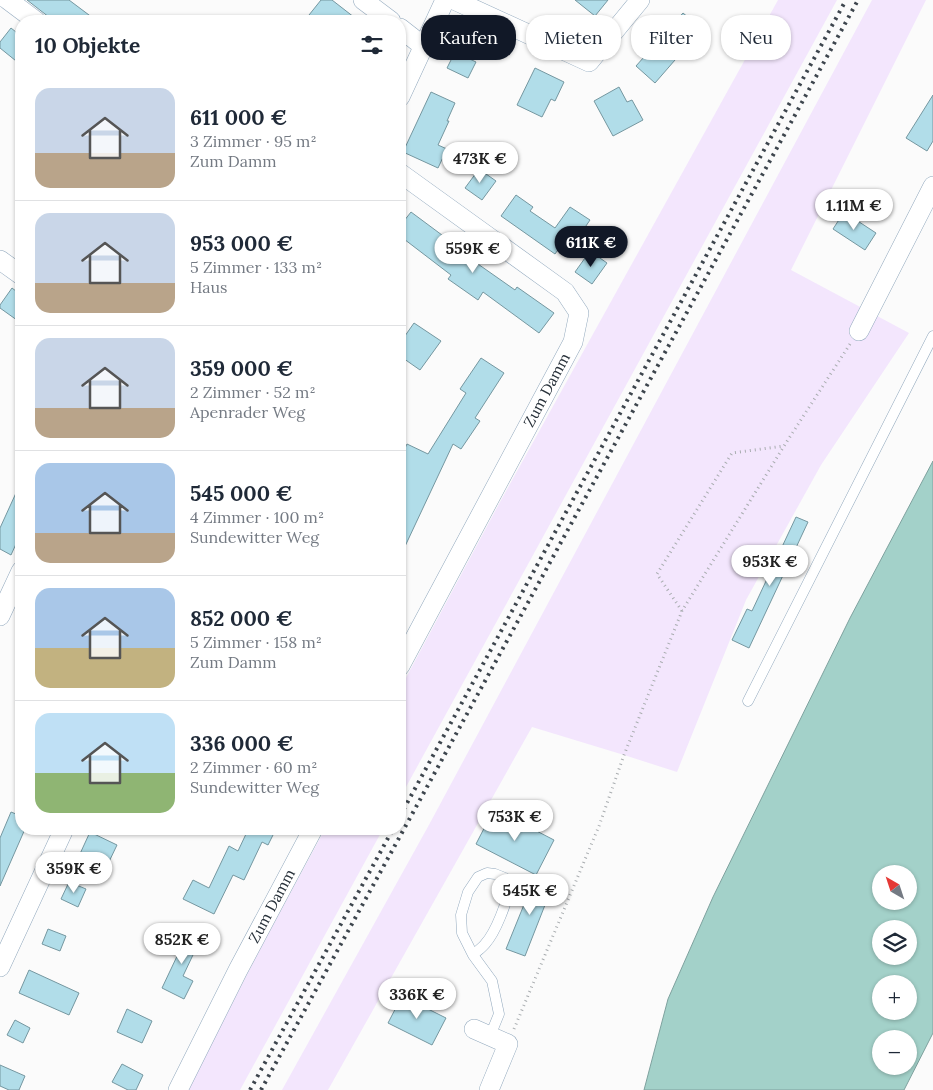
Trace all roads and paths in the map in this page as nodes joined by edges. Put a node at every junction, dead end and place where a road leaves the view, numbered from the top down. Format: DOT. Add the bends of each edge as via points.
graph roads {
  1 [pos="8,0"];
  2 [pos="363,0"];
  3 [pos="445,0"];
  4 [pos="454,0"];
  5 [pos="640,0"];
  6 [pos="28,15"];
  7 [pos="383,15"];
  8 [pos="438,15"];
  9 [pos="406,33"];
  10 [pos="421,44"];
  11 [pos="421,50"];
  12 [pos="406,83"];
  13 [pos="406,178"];
  14 [pos="933,186"];
  15 [pos="0,260"];
  16 [pos="15,271"];
  17 [pos="859,330"];
  18 [pos="933,336"];
  19 [pos="784,446"];
  20 [pos="15,584"];
  21 [pos="682,611"];
  22 [pos="0,616"];
  23 [pos="406,655"];
  24 [pos="748,702"];
  25 [pos="61,835"];
  26 [pos="310,835"];
  27 [pos="473,955"];
  28 [pos="0,967"];
  29 [pos="482,1033"];
  30 [pos="508,1044"];
  31 [pos="178,1090"];
  32 [pos="489,1090"];
  1 -- 6 [label="street"];
  2 -- 7 [label="street"];
  3 -- 8 [label="street"];
  4 -- 5 [label="street" via="590,62"];
  9 -- 10 [label="street"];
  11 -- 12 [label="street"];
  13 -- 23 [label="street, Zum Damm" via="565,292 578,313 573,342"];
  14 -- 17 [label="street"];
  15 -- 16 [label="street"];
  17 -- 19 [label="path"];
  18 -- 24 [label="lane"];
  19 -- 21 [label="path"];
  19 -- 21 [label="path" via="732,453 657,574"];
  20 -- 22 [label="street"];
  21 -- 30 [label="path" via="599,826"];
  25 -- 28 [label="street"];
  26 -- 31 [label="street, Zum Damm"];
  27 -- 27 [label="lane" via="462,933 461,915 468,892 478,877 495,874 505,878 510,886 509,894 486,944"];
  27 -- 29 [label="lane" via="492,981 499,1014"];
  29 -- 30 [label="street"];
  30 -- 32 [label="street"];
}
